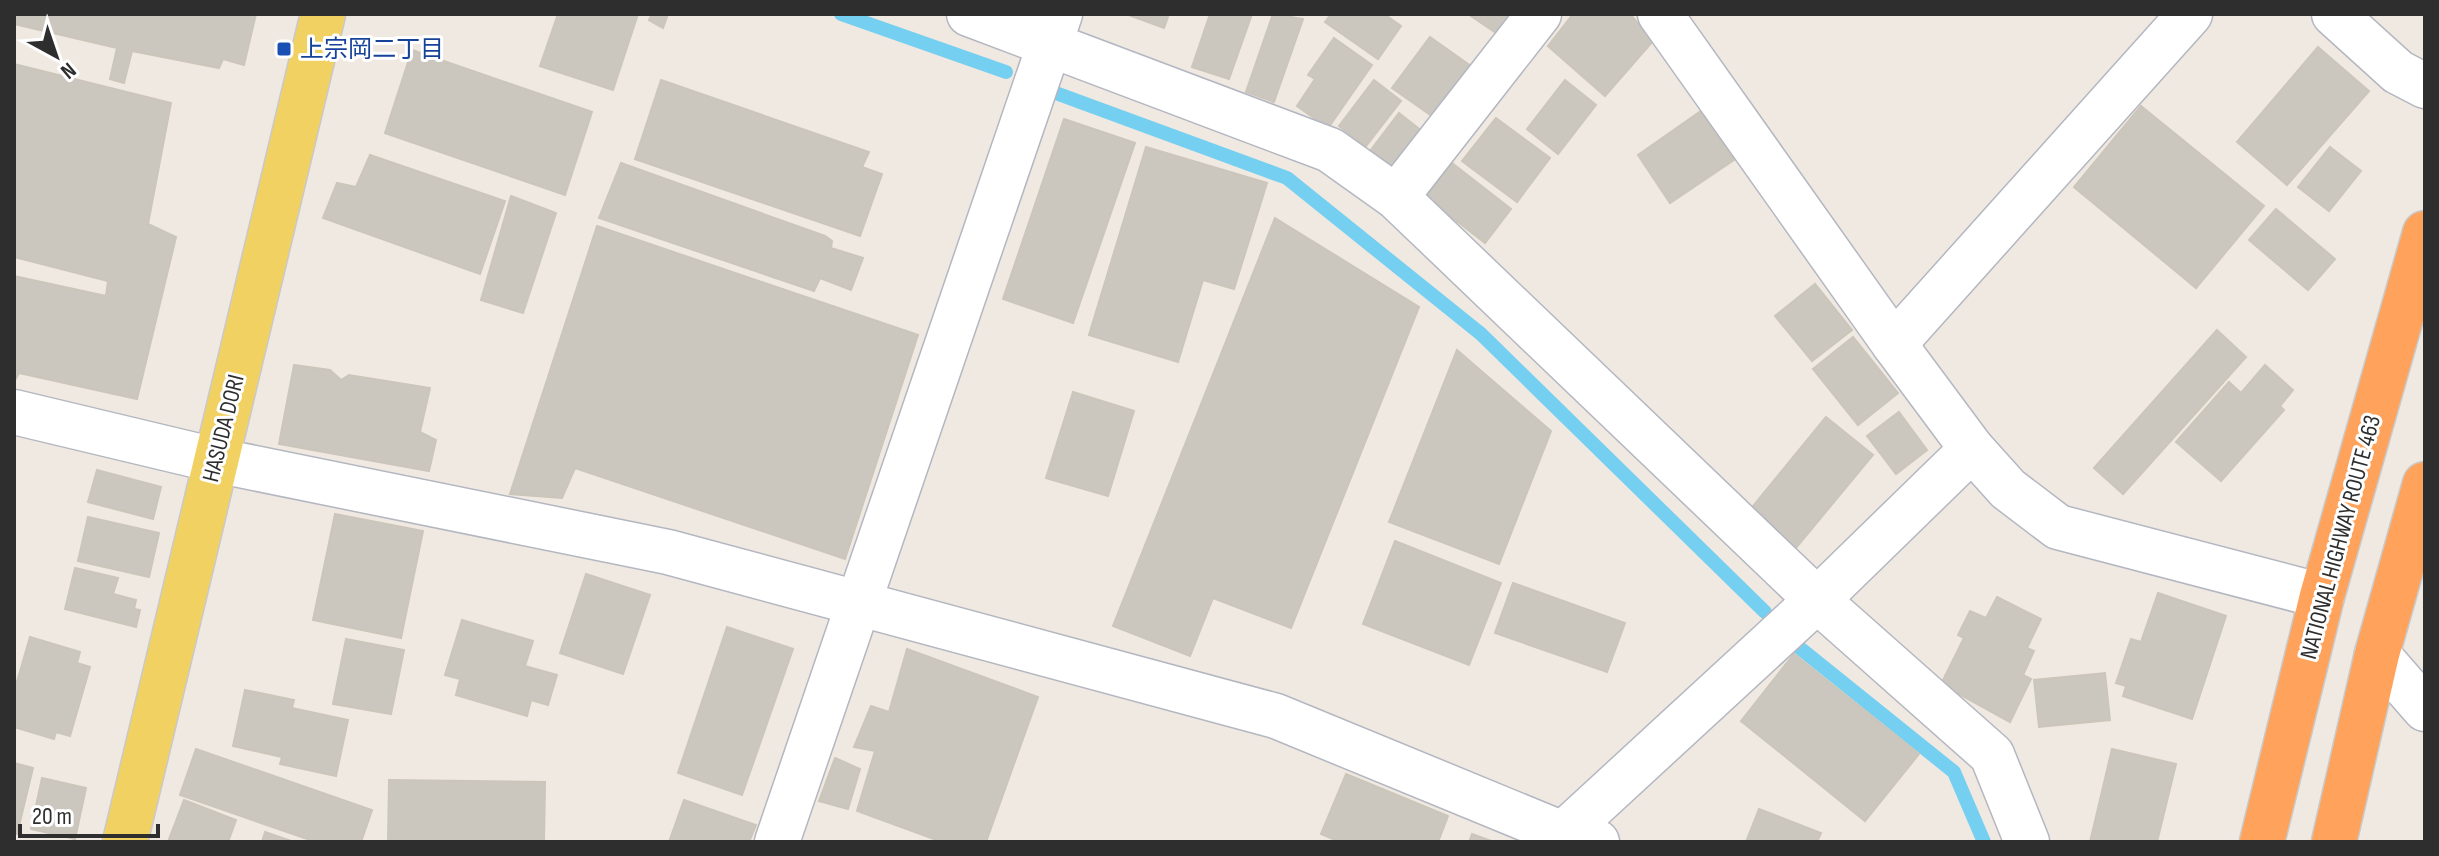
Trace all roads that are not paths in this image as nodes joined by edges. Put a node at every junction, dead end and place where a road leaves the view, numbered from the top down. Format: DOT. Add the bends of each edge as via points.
graph roads {
  1 [pos="323,14"];
  2 [pos="969,14"];
  3 [pos="1539,14"];
  4 [pos="1660,14"];
  5 [pos="2190,14"];
  6 [pos="2334,14"];
  7 [pos="1055,29"];
  8 [pos="2425,86"];
  9 [pos="1396,197"];
  10 [pos="2425,233"];
  11 [pos="1894,344"];
  12 [pos="14,412"];
  13 [pos="1972,449"];
  14 [pos="215,460"];
  15 [pos="2425,484"];
  16 [pos="2322,596"];
  17 [pos="1817,600"];
  18 [pos="856,605"];
  19 [pos="2377,654"];
  20 [pos="2425,709"];
  21 [pos="1574,839"];
  22 [pos="125,842"];
  23 [pos="777,842"];
  24 [pos="2027,842"];
  25 [pos="2262,842"];
  26 [pos="2334,842"];
  1 -- 14 [label="main road, HASUDA DORI"];
  2 -- 7 [label="street"];
  3 -- 9 [label="street"];
  4 -- 11 [label="street"];
  5 -- 11 [label="street"];
  6 -- 8 [label="street" via="2398,72"];
  7 -- 9 [label="street" via="1330,150"];
  7 -- 18 [label="street"];
  9 -- 17 [label="street"];
  10 -- 16 [label="highway, NATIONAL HIGHWAY ROUTE 463"];
  11 -- 13 [label="street"];
  12 -- 14 [label="street"];
  13 -- 16 [label="street" via="2008,489 2058,527"];
  13 -- 17 [label="street"];
  14 -- 18 [label="street" via="668,552"];
  14 -- 22 [label="main road, HASUDA DORI"];
  15 -- 19 [label="highway"];
  16 -- 25 [label="highway, NATIONAL HIGHWAY ROUTE 463"];
  17 -- 21 [label="street"];
  17 -- 24 [label="street" via="1992,755"];
  18 -- 21 [label="street" via="1276,716"];
  18 -- 23 [label="street"];
  19 -- 20 [label="street"];
  19 -- 26 [label="highway"];
}
